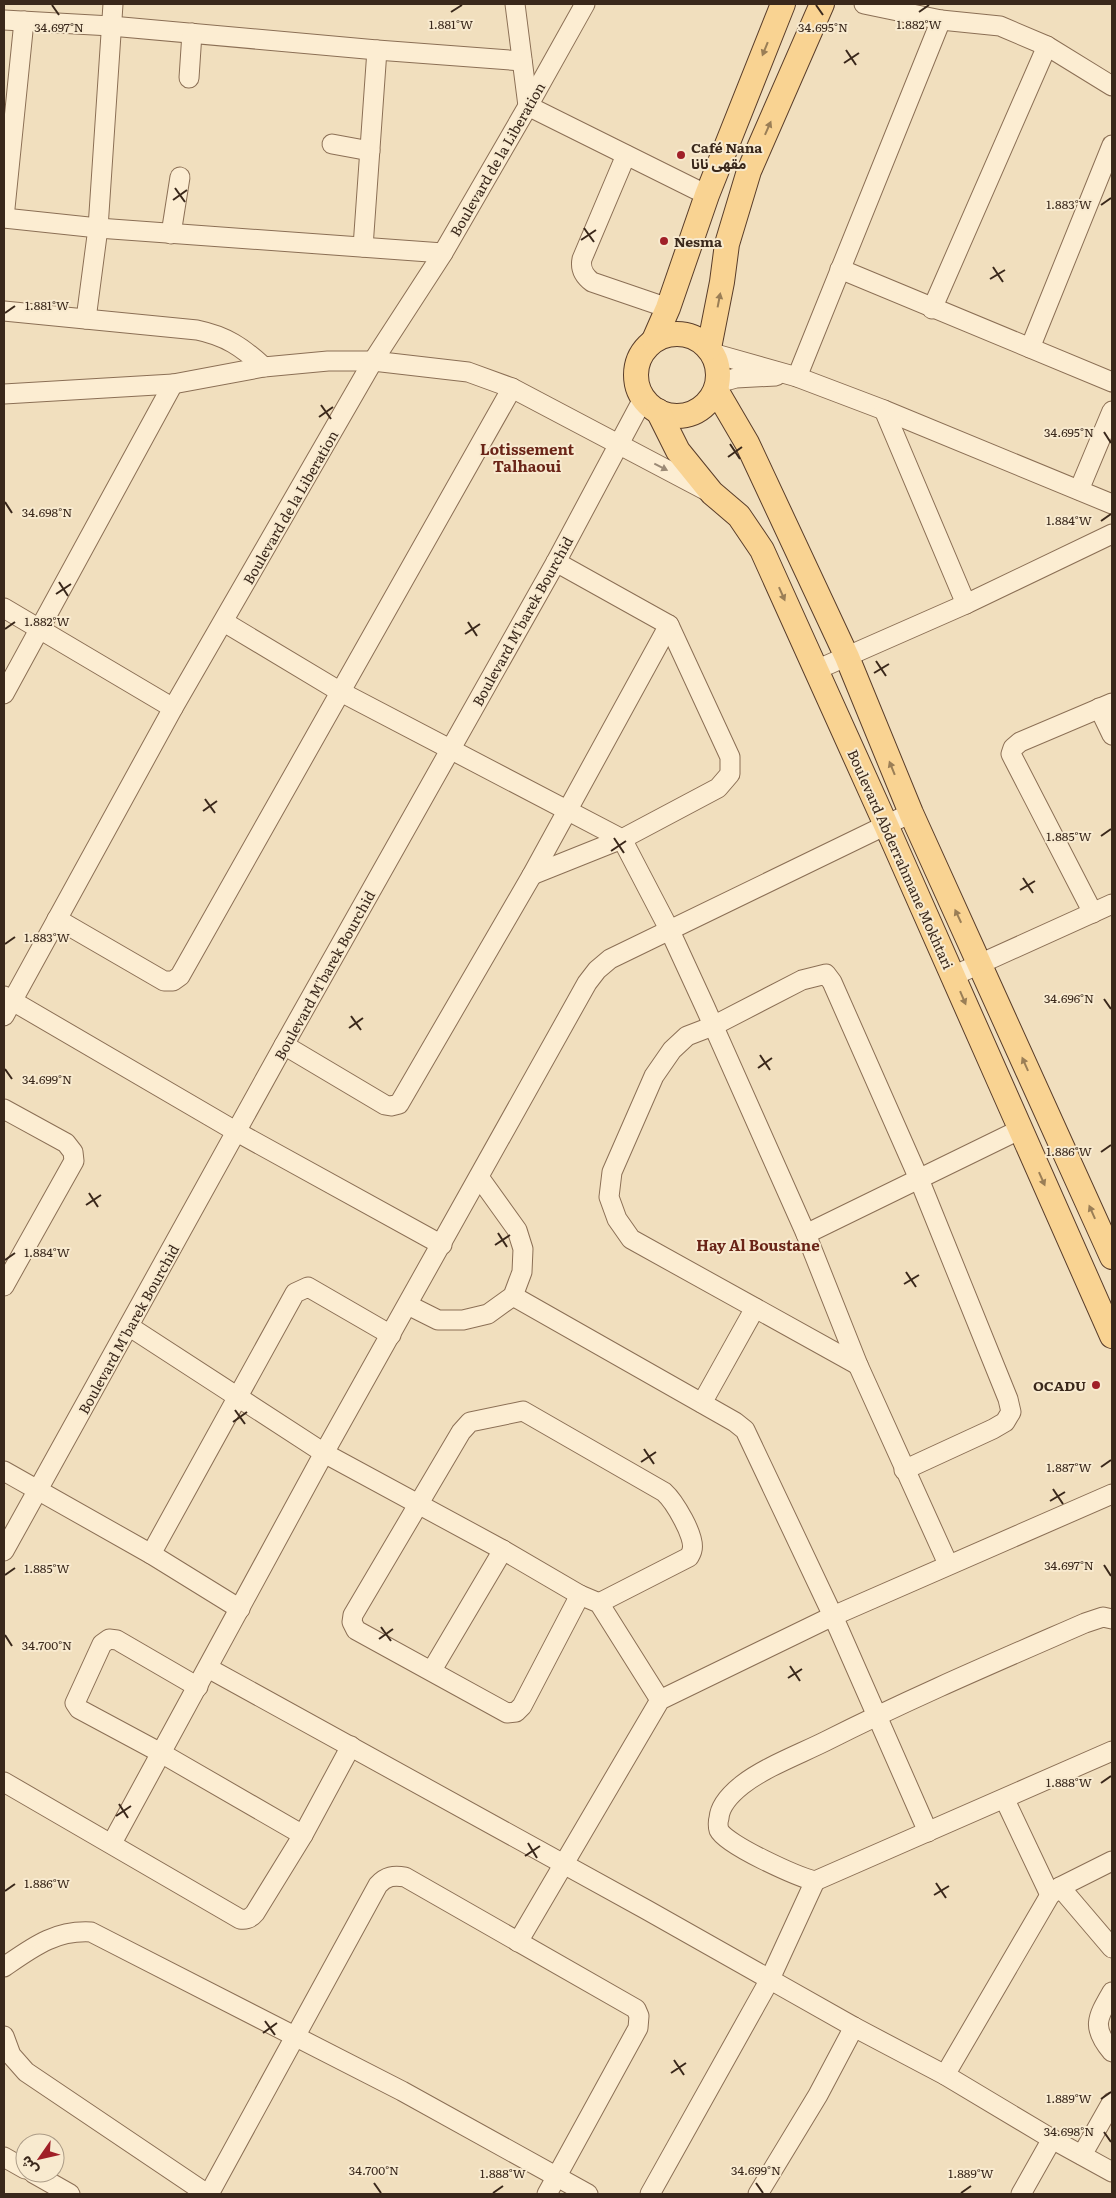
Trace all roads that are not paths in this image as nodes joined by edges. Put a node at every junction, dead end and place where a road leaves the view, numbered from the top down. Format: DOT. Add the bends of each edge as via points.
graph roads {
  1 [pos="113,4"];
  2 [pos="515,4"];
  3 [pos="584,4"];
  4 [pos="783,4"];
  5 [pos="822,4"];
  6 [pos="864,4"];
  7 [pos="4,20"];
  8 [pos="941,20"];
  9 [pos="24,21"];
  10 [pos="111,26"];
  11 [pos="192,33"];
  12 [pos="1047,46"];
  13 [pos="377,50"];
  14 [pos="522,61"];
  15 [pos="189,78"];
  16 [pos="1112,86"];
  17 [pos="528,106"];
  18 [pos="332,144"];
  19 [pos="1112,145"];
  20 [pos="370,151"];
  21 [pos="626,155"];
  22 [pos="720,162"];
  23 [pos="749,172"];
  24 [pos="180,177"];
  25 [pos="707,195"];
  26 [pos="4,218"];
  27 [pos="98,228"];
  28 [pos="171,234"];
  29 [pos="362,247"];
  30 [pos="443,253"];
  31 [pos="840,269"];
  32 [pos="668,308"];
  33 [pos="932,309"];
  34 [pos="4,311"];
  35 [pos="86,320"];
  36 [pos="654,340"];
  37 [pos="1030,348"];
  38 [pos="710,350"];
  39 [pos="373,361"];
  40 [pos="264,367"];
  41 [pos="793,376"];
  42 [pos="1112,382"];
  43 [pos="173,384"];
  44 [pos="717,387"];
  45 [pos="512,388"];
  46 [pos="4,394"];
  47 [pos="651,405"];
  48 [pos="884,410"];
  49 [pos="1112,411"];
  50 [pos="617,444"];
  51 [pos="1079,490"];
  52 [pos="712,493"];
  53 [pos="1112,504"];
  54 [pos="1112,534"];
  55 [pos="556,562"];
  56 [pos="966,604"];
  57 [pos="4,608"];
  58 [pos="224,622"];
  59 [pos="669,625"];
  60 [pos="40,630"];
  61 [pos="847,657"];
  62 [pos="816,670"];
  63 [pos="339,691"];
  64 [pos="4,694"];
  65 [pos="1106,705"];
  66 [pos="173,708"];
  67 [pos="1112,735"];
  68 [pos="451,749"];
  69 [pos="567,810"];
  70 [pos="911,813"];
  71 [pos="886,825"];
  72 [pos="622,839"];
  73 [pos="532,875"];
  74 [pos="1112,904"];
  75 [pos="1092,913"];
  76 [pos="57,919"];
  77 [pos="670,931"];
  78 [pos="980,964"];
  79 [pos="953,976"];
  80 [pos="7,1004"];
  81 [pos="713,1026"];
  82 [pos="284,1045"];
  83 [pos="4,1109"];
  84 [pos="1020,1130"];
  85 [pos="237,1132"];
  86 [pos="479,1177"];
  87 [pos="919,1179"];
  88 [pos="806,1234"];
  89 [pos="442,1245"];
  90 [pos="1112,1257"];
  91 [pos="4,1286"];
  92 [pos="513,1296"];
  93 [pos="408,1305"];
  94 [pos="755,1308"];
  95 [pos="130,1326"];
  96 [pos="392,1335"];
  97 [pos="1112,1336"];
  98 [pos="858,1365"];
  99 [pos="237,1398"];
  100 [pos="702,1403"];
  101 [pos="324,1453"];
  102 [pos="904,1470"];
  103 [pos="4,1471"];
  104 [pos="38,1490"];
  105 [pos="1112,1494"];
  106 [pos="418,1504"];
  107 [pos="503,1550"];
  108 [pos="4,1551"];
  109 [pos="151,1554"];
  110 [pos="948,1564"];
  111 [pos="580,1595"];
  112 [pos="599,1603"];
  113 [pos="240,1609"];
  114 [pos="833,1616"];
  115 [pos="1112,1619"];
  116 [pos="208,1668"];
  117 [pos="432,1670"];
  118 [pos="198,1687"];
  119 [pos="660,1700"];
  120 [pos="877,1715"];
  121 [pos="351,1746"];
  122 [pos="1112,1752"];
  123 [pos="161,1753"];
  124 [pos="4,1782"];
  125 [pos="1005,1800"];
  126 [pos="928,1832"];
  127 [pos="303,1835"];
  128 [pos="112,1844"];
  129 [pos="1112,1861"];
  130 [pos="562,1864"];
  131 [pos="815,1881"];
  132 [pos="1055,1891"];
  133 [pos="518,1942"];
  134 [pos="1112,1948"];
  135 [pos="4,1967"];
  136 [pos="769,1980"];
  137 [pos="1112,1992"];
  138 [pos="854,2027"];
  139 [pos="4,2036"];
  140 [pos="294,2036"];
  141 [pos="1112,2052"];
  142 [pos="945,2075"];
  143 [pos="1112,2102"];
  144 [pos="1052,2139"];
  145 [pos="1082,2155"];
  146 [pos="4,2157"];
  147 [pos="15,2163"];
  148 [pos="1112,2172"];
  149 [pos="558,2176"];
  150 [pos="51,2183"];
  151 [pos="70,2194"];
  152 [pos="208,2194"];
  153 [pos="547,2194"];
  154 [pos="588,2194"];
  155 [pos="650,2194"];
  156 [pos="758,2194"];
  157 [pos="1021,2194"];
  1 -- 10 [label="street"];
  2 -- 14 [label="street"];
  3 -- 17 [label="street, Boulevard de la Liberation"];
  4 -- 22 [label="main road, one-way"];
  23 -- 5 [label="main road, one-way"];
  6 -- 8 [label="street"];
  7 -- 9 [label="street"];
  8 -- 12 [label="street" via="1000,26"];
  8 -- 31 [label="street"];
  9 -- 10 [label="street"];
  9 -- 26 [label="street"];
  10 -- 11 [label="street"];
  10 -- 27 [label="street"];
  11 -- 13 [label="street"];
  11 -- 15 [label="street"];
  12 -- 16 [label="street"];
  12 -- 33 [label="street"];
  13 -- 14 [label="street"];
  13 -- 20 [label="street"];
  14 -- 17 [label="street"];
  17 -- 21 [label="street"];
  17 -- 30 [label="street, Boulevard de la Liberation"];
  18 -- 20 [label="street"];
  19 -- 37 [label="street"];
  20 -- 29 [label="street"];
  21 -- 25 [label="street"];
  21 -- 32 [label="street" via="582,260 582,270 592,282"];
  22 -- 23 [label="main road"];
  22 -- 25 [label="main road"];
  38 -- 23 [label="main road, one-way" via="727,244"];
  24 -- 28 [label="street"];
  25 -- 32 [label="main road"];
  26 -- 27 [label="street"];
  27 -- 28 [label="street"];
  27 -- 35 [label="street"];
  28 -- 29 [label="street"];
  29 -- 30 [label="street"];
  30 -- 39 [label="street, Boulevard de la Liberation"];
  31 -- 33 [label="street"];
  31 -- 41 [label="street"];
  32 -- 36 [label="main road"];
  33 -- 37 [label="street"];
  34 -- 35 [label="street"];
  35 -- 40 [label="street" via="217,334"];
  36 -- 38 [label="main road" via="677,334 689,335"];
  36 -- 47 [label="main road" via="640,357 636,378"];
  37 -- 42 [label="street"];
  38 -- 41 [label="street"];
  38 -- 44 [label="main road" via="718,367"];
  39 -- 40 [label="street, Boulevard Abderrahmane Mokhtari"];
  39 -- 45 [label="street, Boulevard Abderrahmane Mokhtari" via="468,372"];
  39 -- 58 [label="street, Boulevard de la Liberation"];
  40 -- 43 [label="street, Boulevard Abderrahmane Mokhtari"];
  41 -- 44 [label="street" via="736,378"];
  41 -- 48 [label="street"];
  43 -- 46 [label="street, Boulevard Abderrahmane Mokhtari"];
  43 -- 60 [label="street"];
  44 -- 47 [label="main road" via="702,408 692,414 680,416"];
  44 -- 61 [label="main road, Boulevard Abderrahmane Mokhtari" via="747,443"];
  45 -- 50 [label="street, Boulevard Abderrahmane Mokhtari"];
  45 -- 63 [label="street"];
  47 -- 50 [label="street, Boulevard M'barek Bourchid"];
  47 -- 52 [label="main road" via="678,451"];
  48 -- 51 [label="street"];
  48 -- 56 [label="street"];
  49 -- 51 [label="street"];
  50 -- 52 [label="street, Boulevard Abderrahmane Mokhtari, one-way"];
  50 -- 55 [label="street, Boulevard M'barek Bourchid"];
  51 -- 53 [label="street"];
  52 -- 62 [label="main road, Boulevard Abderrahmane Mokhtari, one-way" via="739,516 762,550"];
  54 -- 56 [label="street"];
  55 -- 59 [label="street"];
  55 -- 68 [label="street, Boulevard M'barek Bourchid"];
  56 -- 61 [label="street"];
  57 -- 60 [label="street"];
  58 -- 63 [label="street"];
  58 -- 66 [label="street, Boulevard de la Liberation"];
  59 -- 69 [label="street"];
  59 -- 72 [label="street" via="730,757 730,774 718,788"];
  60 -- 64 [label="street"];
  60 -- 66 [label="street"];
  61 -- 62 [label="street"];
  70 -- 61 [label="main road, Boulevard Abderrahmane Mokhtari, one-way"];
  62 -- 71 [label="main road, Boulevard Abderrahmane Mokhtari"];
  63 -- 68 [label="street"];
  63 -- 76 [label="street" via="180,976 173,981 164,981"];
  65 -- 67 [label="street"];
  65 -- 75 [label="street" via="1020,742 1011,754"];
  66 -- 76 [label="street, Boulevard de la Liberation"];
  68 -- 69 [label="street"];
  68 -- 82 [label="street, Boulevard M'barek Bourchid"];
  69 -- 72 [label="street"];
  69 -- 73 [label="street"];
  70 -- 71 [label="street"];
  78 -- 70 [label="main road, Boulevard Abderrahmane Mokhtari, one-way"];
  71 -- 77 [label="street"];
  71 -- 79 [label="main road, Boulevard Abderrahmane Mokhtari"];
  72 -- 73 [label="street"];
  72 -- 77 [label="street"];
  73 -- 82 [label="street" via="399,1104 385,1105"];
  74 -- 75 [label="street"];
  75 -- 78 [label="street"];
  76 -- 80 [label="street, Boulevard de la Liberation"];
  77 -- 81 [label="street"];
  77 -- 86 [label="street" via="610,959 597,970"];
  78 -- 79 [label="street"];
  90 -- 78 [label="main road, Boulevard Abderrahmane Mokhtari, one-way"];
  79 -- 84 [label="main road, Boulevard Abderrahmane Mokhtari, one-way"];
  80 -- 85 [label="street"];
  81 -- 87 [label="street" via="802,980 826,974"];
  81 -- 88 [label="street"];
  81 -- 94 [label="street" via="686,1036 654,1076 612,1172 608,1197 617,1219 631,1239"];
  82 -- 85 [label="street, Boulevard M'barek Bourchid"];
  83 -- 91 [label="street" via="66,1144 74,1161"];
  84 -- 87 [label="street"];
  84 -- 97 [label="main road, Boulevard Abderrahmane Mokhtari, one-way"];
  85 -- 89 [label="street"];
  85 -- 95 [label="street, Boulevard M'barek Bourchid"];
  86 -- 89 [label="street"];
  86 -- 92 [label="street" via="517,1230 523,1250 522,1272"];
  87 -- 88 [label="street"];
  87 -- 102 [label="street" via="1011,1412 1005,1422 993,1429"];
  88 -- 98 [label="street"];
  89 -- 93 [label="street"];
  92 -- 93 [label="street" via="488,1314 462,1320 438,1320"];
  92 -- 100 [label="street"];
  93 -- 96 [label="street"];
  94 -- 98 [label="street"];
  94 -- 100 [label="street"];
  95 -- 99 [label="street"];
  95 -- 104 [label="street, Boulevard M'barek Bourchid"];
  96 -- 99 [label="street" via="308,1287 300,1289"];
  96 -- 101 [label="street"];
  98 -- 102 [label="street"];
  99 -- 101 [label="street"];
  99 -- 109 [label="street"];
  100 -- 114 [label="street" via="745,1430"];
  101 -- 106 [label="street"];
  101 -- 113 [label="street"];
  102 -- 110 [label="street"];
  103 -- 104 [label="street"];
  104 -- 108 [label="street, Boulevard M'barek Bourchid"];
  104 -- 109 [label="street"];
  105 -- 110 [label="street"];
  106 -- 107 [label="street"];
  106 -- 112 [label="street" via="470,1422 517,1412 530,1414 664,1492 676,1506 692,1542 688,1557"];
  106 -- 117 [label="street" via="353,1615 352,1622 356,1630"];
  107 -- 111 [label="street"];
  107 -- 117 [label="street"];
  109 -- 113 [label="street"];
  110 -- 114 [label="street"];
  111 -- 112 [label="street"];
  111 -- 117 [label="street" via="516,1712 507,1713"];
  112 -- 119 [label="street"];
  113 -- 116 [label="street"];
  114 -- 119 [label="street"];
  114 -- 120 [label="street"];
  115 -- 120 [label="street" via="1102,1617 1085,1623"];
  116 -- 118 [label="street"];
  116 -- 121 [label="street"];
  118 -- 123 [label="street"];
  118 -- 123 [label="street" via="117,1640 109,1639 102,1644 75,1700 76,1706"];
  119 -- 130 [label="street"];
  120 -- 126 [label="street"];
  120 -- 131 [label="street" via="752,1778 732,1794 719,1816 719,1830 725,1837 798,1877"];
  121 -- 127 [label="street"];
  121 -- 130 [label="street"];
  122 -- 125 [label="street"];
  123 -- 127 [label="street"];
  123 -- 128 [label="street"];
  124 -- 128 [label="street"];
  125 -- 126 [label="street"];
  125 -- 132 [label="street"];
  126 -- 131 [label="street"];
  127 -- 128 [label="street" via="255,1912 245,1920"];
  129 -- 132 [label="street"];
  130 -- 133 [label="street"];
  130 -- 136 [label="street"];
  131 -- 136 [label="street"];
  132 -- 134 [label="street"];
  132 -- 142 [label="street"];
  133 -- 140 [label="street" via="405,1878 390,1876 378,1885"];
  133 -- 149 [label="street" via="636,2009 638,2016 636,2032"];
  135 -- 140 [label="street" via="50,1938 72,1931 91,1932"];
  136 -- 138 [label="street"];
  136 -- 155 [label="street"];
  137 -- 141 [label="street" via="1101,2010 1098,2028 1102,2040"];
  138 -- 142 [label="street"];
  138 -- 156 [label="street"];
  139 -- 152 [label="street" via="11,2055 26,2072"];
  140 -- 149 [label="street"];
  140 -- 152 [label="street"];
  142 -- 144 [label="street"];
  143 -- 145 [label="street"];
  144 -- 145 [label="street"];
  144 -- 157 [label="street"];
  145 -- 148 [label="street"];
  146 -- 147 [label="street"];
  149 -- 153 [label="street"];
  149 -- 154 [label="street"];
  150 -- 151 [label="street"];
}
